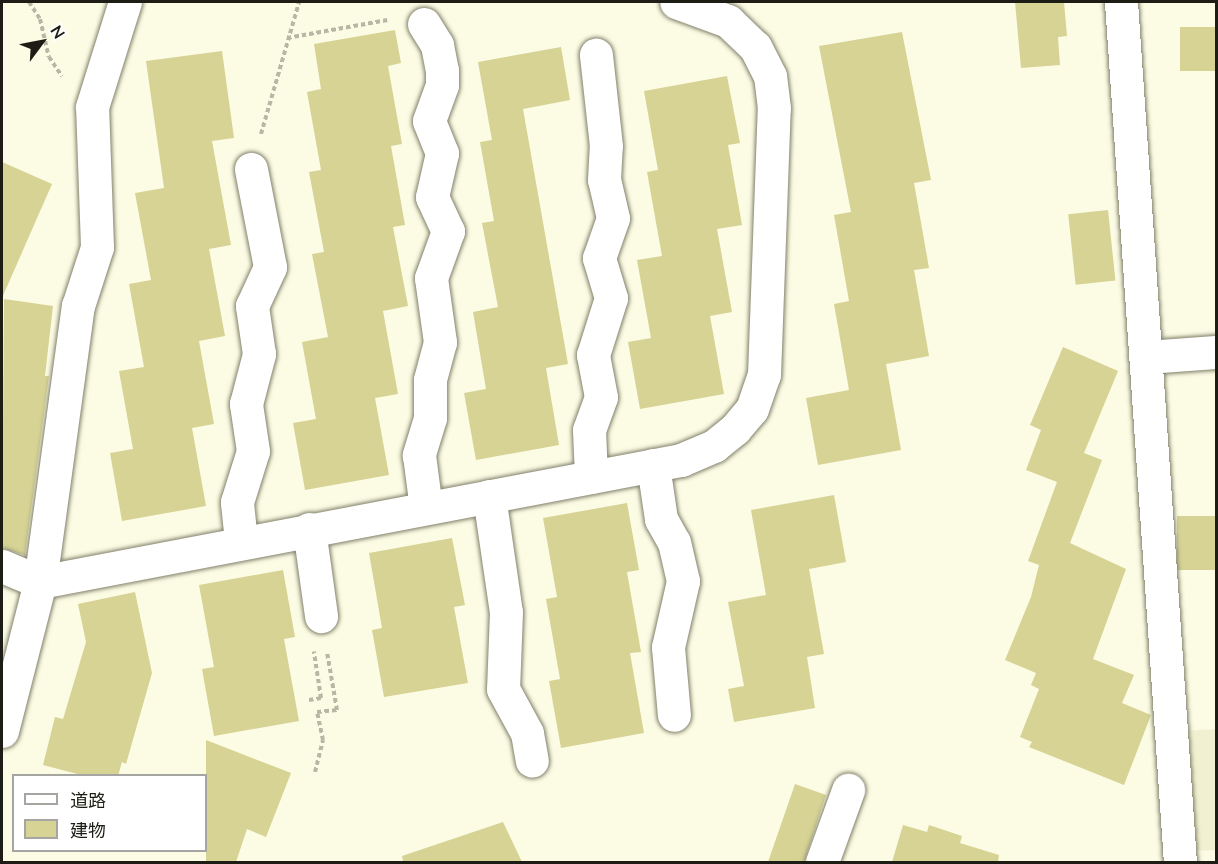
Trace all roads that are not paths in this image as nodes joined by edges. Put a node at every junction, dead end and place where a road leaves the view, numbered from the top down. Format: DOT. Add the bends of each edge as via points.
graph roads {
  1 [pos="125,2"];
  2 [pos="676,2"];
  3 [pos="1121,2"];
  4 [pos="424,24"];
  5 [pos="596,55"];
  6 [pos="251,169"];
  7 [pos="1216,352"];
  8 [pos="1146,357"];
  9 [pos="653,465"];
  10 [pos="591,477"];
  11 [pos="489,496"];
  12 [pos="426,508"];
  13 [pos="309,529"];
  14 [pos="241,541"];
  15 [pos="2,566"];
  16 [pos="40,582"];
  17 [pos="317,630"];
  18 [pos="674,715"];
  19 [pos="2,731"];
  20 [pos="532,761"];
  21 [pos="848,790"];
  22 [pos="822,862"];
  23 [pos="1180,862"];
  1 -- 16 [label="street" via="92,107 97,247 78,306"];
  2 -- 9 [label="street" via="728,21 755,47 770,76 774,108 764,375 752,410 735,429 714,446"];
  3 -- 8 [label="street"];
  4 -- 12 [label="street" via="437,45 442,69 442,85 429,121 442,153 432,197 448,231 431,278 440,342 430,380 430,418 419,455"];
  5 -- 10 [label="street" via="606,146 604,180 614,218 599,258 611,298 593,355 601,397 589,430"];
  6 -- 14 [label="street" via="270,267 252,306 259,354 246,404 253,451 237,502"];
  7 -- 8 [label="street"];
  8 -- 23 [label="street"];
  9 -- 10 [label="street"];
  9 -- 18 [label="street" via="662,519 674,542 683,581 668,647"];
  10 -- 11 [label="street"];
  11 -- 12 [label="street"];
  11 -- 20 [label="street" via="506,612 503,688 527,734"];
  12 -- 13 [label="street"];
  13 -- 14 [label="street"];
  13 -- 17 [label="street"];
  14 -- 16 [label="street"];
  15 -- 16 [label="street"];
  16 -- 19 [label="street"];
  21 -- 22 [label="street"];
}
